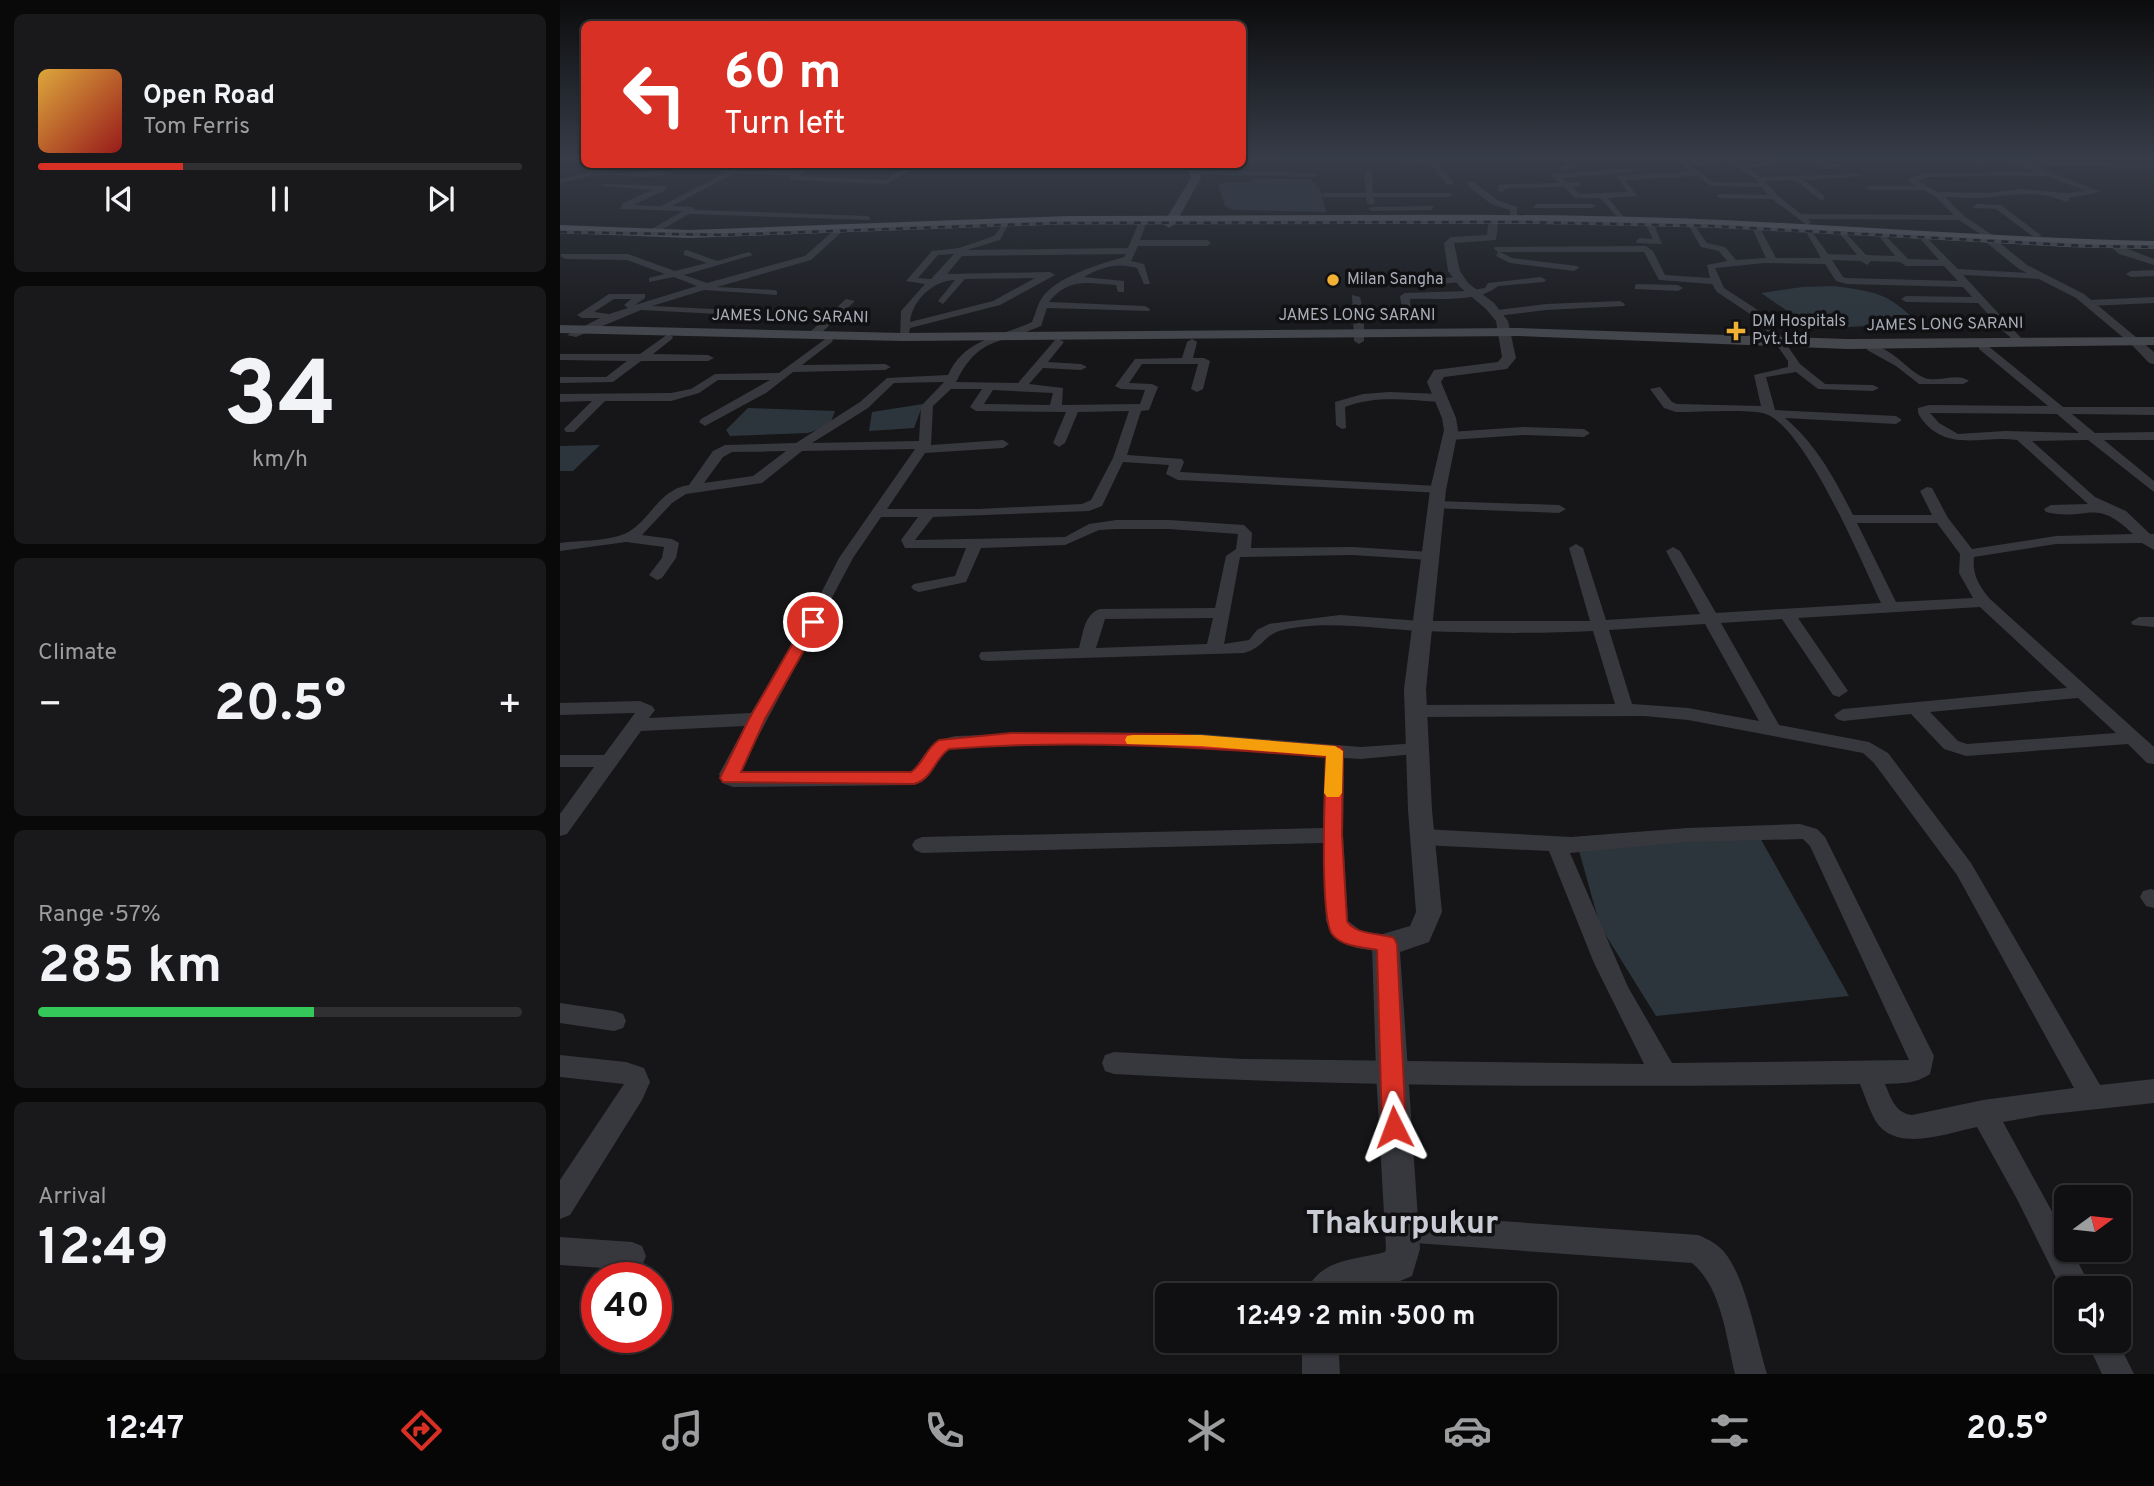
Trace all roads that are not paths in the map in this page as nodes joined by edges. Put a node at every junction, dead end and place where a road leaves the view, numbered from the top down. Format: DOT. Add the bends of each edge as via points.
graph roads {
  1 [pos="671,222"];
  2 [pos="1129,222"];
  3 [pos="1160,222"];
  4 [pos="1443,222"];
  5 [pos="1647,222"];
  6 [pos="1805,222"];
  7 [pos="1971,222"];
  8 [pos="1973,222"];
  9 [pos="2011,222"];
  10 [pos="2020,222"];
  11 [pos="1142,224"];
  12 [pos="1651,226"];
  13 [pos="1003,227"];
  14 [pos="1692,228"];
  15 [pos="1776,228"];
  16 [pos="2028,228"];
  17 [pos="841,230"];
  18 [pos="1757,230"];
  19 [pos="1813,230"];
  20 [pos="560,231"];
  21 [pos="1991,232"];
  22 [pos="649,234"];
  23 [pos="1844,234"];
  24 [pos="1883,236"];
  25 [pos="1922,236"];
  26 [pos="2038,236"];
  27 [pos="1494,238"];
  28 [pos="1640,242"];
  29 [pos="1207,243"];
  30 [pos="1134,247"];
  31 [pos="960,252"];
  32 [pos="1003,252"];
  33 [pos="687,254"];
  34 [pos="749,254"];
  35 [pos="2153,254"];
  36 [pos="565,257"];
  37 [pos="1864,258"];
  38 [pos="1827,259"];
  39 [pos="1123,261"];
  40 [pos="1765,261"];
  41 [pos="1904,261"];
  42 [pos="715,263"];
  43 [pos="1734,263"];
  44 [pos="1946,263"];
  45 [pos="1574,268"];
  46 [pos="1954,272"];
  47 [pos="2154,273"];
  48 [pos="674,274"];
  49 [pos="2131,274"];
  50 [pos="992,275"];
  51 [pos="1045,275"];
  52 [pos="2042,276"];
  53 [pos="962,277"];
  54 [pos="1076,278"];
  55 [pos="1459,279"];
  56 [pos="652,280"];
  57 [pos="936,280"];
  58 [pos="1541,280"];
  59 [pos="1147,282"];
  60 [pos="1427,282"];
  61 [pos="1882,282"];
  62 [pos="1920,283"];
  63 [pos="1964,284"];
  64 [pos="1718,285"];
  65 [pos="704,287"];
  66 [pos="1638,287"];
  67 [pos="1121,290"];
  68 [pos="774,293"];
  69 [pos="1473,293"];
  70 [pos="673,296"];
  71 [pos="1354,297"];
  72 [pos="1906,299"];
  73 [pos="738,300"];
  74 [pos="1979,300"];
  75 [pos="2154,300"];
  76 [pos="850,301"];
  77 [pos="943,301"];
  78 [pos="2089,303"];
  79 [pos="1620,304"];
  80 [pos="1043,306"];
  81 [pos="1145,309"];
  82 [pos="1406,309"];
  83 [pos="625,311"];
  84 [pos="1497,313"];
  85 [pos="753,314"];
  86 [pos="1929,324"];
  87 [pos="2003,326"];
  88 [pos="904,331"];
  89 [pos="569,332"];
  90 [pos="1507,335"];
  91 [pos="668,337"];
  92 [pos="1358,337"];
  93 [pos="821,338"];
  94 [pos="992,339"];
  95 [pos="1059,342"];
  96 [pos="1192,342"];
  97 [pos="1780,344"];
  98 [pos="2147,344"];
  99 [pos="2021,345"];
  100 [pos="1983,347"];
  101 [pos="1871,348"];
  102 [pos="560,357"];
  103 [pos="641,357"];
  104 [pos="708,358"];
  105 [pos="2154,360"];
  106 [pos="1187,361"];
  107 [pos="1040,365"];
  108 [pos="1081,366"];
  109 [pos="1796,366"];
  110 [pos="885,367"];
  111 [pos="785,372"];
  112 [pos="560,380"];
  113 [pos="951,381"];
  114 [pos="1963,381"];
  115 [pos="990,386"];
  116 [pos="1121,386"];
  117 [pos="1021,387"];
  118 [pos="1873,388"];
  119 [pos="1197,389"];
  120 [pos="1657,389"];
  121 [pos="560,398"];
  122 [pos="1440,398"];
  123 [pos="601,399"];
  124 [pos="1136,407"];
  125 [pos="1074,408"];
  126 [pos="1099,408"];
  127 [pos="1055,409"];
  128 [pos="2060,409"];
  129 [pos="1770,411"];
  130 [pos="2154,411"];
  131 [pos="1896,420"];
  132 [pos="705,422"];
  133 [pos="1342,425"];
  134 [pos="570,429"];
  135 [pos="1584,433"];
  136 [pos="1450,436"];
  137 [pos="2093,436"];
  138 [pos="2153,436"];
  139 [pos="2021,437"];
  140 [pos="1059,443"];
  141 [pos="1003,444"];
  142 [pos="800,446"];
  143 [pos="923,447"];
  144 [pos="1119,458"];
  145 [pos="694,487"];
  146 [pos="2154,488"];
  147 [pos="1927,491"];
  148 [pos="1438,497"];
  149 [pos="2106,508"];
  150 [pos="1559,509"];
  151 [pos="2051,509"];
  152 [pos="877,513"];
  153 [pos="929,513"];
  154 [pos="1848,519"];
  155 [pos="1941,519"];
  156 [pos="626,538"];
  157 [pos="2151,540"];
  158 [pos="975,544"];
  159 [pos="560,547"];
  160 [pos="1576,548"];
  161 [pos="1673,551"];
  162 [pos="1243,552"];
  163 [pos="1968,554"];
  164 [pos="1430,556"];
  165 [pos="657,575"];
  166 [pos="919,587"];
  167 [pos="1984,602"];
  168 [pos="1891,607"];
  169 [pos="1220,613"];
  170 [pos="1788,615"];
  171 [pos="1712,619"];
  172 [pos="1421,626"];
  173 [pos="1601,626"];
  174 [pos="1215,648"];
  175 [pos="1086,653"];
  176 [pos="987,656"];
  177 [pos="1839,691"];
  178 [pos="2080,692"];
  179 [pos="1915,708"];
  180 [pos="560,709"];
  181 [pos="1625,709"];
  182 [pos="1415,711"];
  183 [pos="1843,715"];
  184 [pos="757,719"];
  185 [pos="636,725"];
  186 [pos="1773,730"];
  187 [pos="2132,738"];
  188 [pos="1418,749"];
  189 [pos="1335,751"];
  190 [pos="2154,758"];
  191 [pos="560,761"];
  192 [pos="611,761"];
  193 [pos="562,825"];
  194 [pos="1333,835"];
  195 [pos="1423,837"];
  196 [pos="922,845"];
  197 [pos="1557,845"];
  198 [pos="1387,944"];
  199 [pos="560,1013"];
  200 [pos="614,1021"];
  201 [pos="1114,1063"];
  202 [pos="560,1066"];
  203 [pos="1391,1072"];
  204 [pos="1868,1073"];
  205 [pos="1664,1075"];
  206 [pos="2154,1091"];
  207 [pos="2093,1097"];
  208 [pos="1983,1112"];
  209 [pos="560,1205"];
  210 [pos="1401,1228"];
  211 [pos="560,1251"];
  212 [pos="632,1256"];
  213 [pos="2070,1276"];
  214 [pos="1329,1283"];
  215 [pos="1320,1353"];
  216 [pos="2108,1353"];
  217 [pos="1321,1374"];
  218 [pos="1751,1374"];
  219 [pos="2118,1374"];
  1 -- 22 [label="street"];
  2 -- 17 [label="highway"];
  3 -- 11 [label="highway"];
  4 -- 27 [label="highway"];
  5 -- 15 [label="highway"];
  6 -- 19 [label="street"];
  7 -- 21 [label="street"];
  8 -- 21 [label="street"];
  9 -- 16 [label="street"];
  10 -- 16 [label="street"];
  11 -- 13 [label="highway"];
  11 -- 30 [label="street"];
  12 -- 14 [label="highway"];
  12 -- 27 [label="highway"];
  12 -- 28 [label="street" via="1659,242"];
  13 -- 17 [label="highway"];
  13 -- 31 [label="street" via="996,238"];
  14 -- 18 [label="highway"];
  14 -- 43 [label="street" via="1704,245 1722,249"];
  15 -- 18 [label="highway"];
  15 -- 19 [label="highway"];
  16 -- 26 [label="street"];
  17 -- 20 [label="highway" via="691,238 615,238"];
  17 -- 22 [label="highway"];
  17 -- 65 [label="street" via="808,258"];
  18 -- 40 [label="street" via="1773,257"];
  19 -- 23 [label="highway"];
  19 -- 25 [label="highway"];
  19 -- 38 [label="street"];
  20 -- 22 [label="highway"];
  21 -- 25 [label="highway"];
  21 -- 35 [label="highway"];
  21 -- 35 [label="highway"];
  21 -- 52 [label="street" via="2018,264"];
  23 -- 24 [label="highway"];
  23 -- 37 [label="street"];
  24 -- 25 [label="highway"];
  24 -- 41 [label="street"];
  25 -- 44 [label="street"];
  27 -- 45 [label="street" via="1500,256 1510,260"];
  27 -- 55 [label="street" via="1449,241"];
  27 -- 64 [label="street" via="1646,249 1662,278"];
  29 -- 30 [label="street"];
  30 -- 32 [label="street"];
  30 -- 39 [label="street"];
  31 -- 32 [label="street"];
  31 -- 57 [label="street"];
  31 -- 57 [label="street" via="935,253 911,281"];
  32 -- 50 [label="street"];
  33 -- 42 [label="street"];
  34 -- 42 [label="street"];
  36 -- 48 [label="street" via="628,257"];
  37 -- 38 [label="street"];
  37 -- 41 [label="street"];
  37 -- 61 [label="street"];
  38 -- 40 [label="street"];
  38 -- 61 [label="street" via="1839,279"];
  39 -- 54 [label="street"];
  39 -- 59 [label="street" via="1141,266"];
  40 -- 43 [label="street"];
  41 -- 44 [label="street"];
  41 -- 62 [label="street"];
  42 -- 48 [label="street"];
  43 -- 64 [label="street" via="1710,267"];
  44 -- 46 [label="street"];
  46 -- 52 [label="street"];
  46 -- 63 [label="street"];
  47 -- 49 [label="street"];
  48 -- 56 [label="street"];
  48 -- 65 [label="street"];
  50 -- 51 [label="street"];
  50 -- 53 [label="street"];
  51 -- 54 [label="street"];
  51 -- 88 [label="street" via="1002,301"];
  52 -- 78 [label="street"];
  53 -- 57 [label="street"];
  53 -- 77 [label="street"];
  54 -- 67 [label="street" via="1121,283"];
  54 -- 80 [label="street" via="1049,296"];
  55 -- 60 [label="street"];
  55 -- 69 [label="street"];
  57 -- 88 [label="street" via="906,311"];
  58 -- 69 [label="street" via="1497,283"];
  61 -- 62 [label="street"];
  62 -- 63 [label="street"];
  63 -- 74 [label="street"];
  64 -- 66 [label="street"];
  64 -- 97 [label="street" via="1763,318"];
  65 -- 68 [label="street"];
  65 -- 70 [label="street"];
  69 -- 82 [label="street" via="1405,296"];
  69 -- 84 [label="street"];
  70 -- 73 [label="street"];
  70 -- 83 [label="street"];
  71 -- 92 [label="street"];
  72 -- 74 [label="street"];
  74 -- 87 [label="street"];
  75 -- 78 [label="street"];
  76 -- 93 [label="street"];
  78 -- 98 [label="street"];
  79 -- 84 [label="street"];
  80 -- 81 [label="street"];
  80 -- 94 [label="street" via="1037,324"];
  83 -- 85 [label="street"];
  83 -- 89 [label="street"];
  84 -- 90 [label="street"];
  86 -- 87 [label="street"];
  87 -- 99 [label="street"];
  88 -- 93 [label="main road, JAMES LONG SARANI"];
  88 -- 94 [label="main road, JAMES LONG SARANI"];
  89 -- 91 [label="main road"];
  89 -- 93 [label="main road, JAMES LONG SARANI"];
  90 -- 92 [label="main road"];
  90 -- 97 [label="main road"];
  90 -- 122 [label="street" via="1510,358 1502,366 1439,373 1434,382"];
  91 -- 93 [label="main road"];
  91 -- 103 [label="street"];
  92 -- 94 [label="main road, JAMES LONG SARANI"];
  92 -- 96 [label="main road"];
  93 -- 94 [label="main road"];
  93 -- 111 [label="street"];
  94 -- 95 [label="main road"];
  94 -- 113 [label="street" via="961,357"];
  95 -- 96 [label="main road"];
  95 -- 107 [label="street"];
  96 -- 106 [label="street"];
  97 -- 99 [label="main road, JAMES LONG SARANI"];
  97 -- 101 [label="main road"];
  97 -- 109 [label="street"];
  98 -- 99 [label="main road"];
  98 -- 105 [label="street"];
  99 -- 100 [label="main road"];
  100 -- 101 [label="main road"];
  100 -- 128 [label="street"];
  101 -- 114 [label="street" via="1923,382"];
  102 -- 103 [label="street"];
  103 -- 104 [label="street"];
  103 -- 112 [label="street" via="609,380"];
  106 -- 116 [label="street" via="1139,361"];
  106 -- 119 [label="street" via="1204,361"];
  107 -- 108 [label="street"];
  107 -- 117 [label="street"];
  109 -- 118 [label="street" via="1822,387"];
  109 -- 129 [label="street" via="1760,375"];
  110 -- 111 [label="street"];
  111 -- 123 [label="street" via="710,379 685,395"];
  111 -- 132 [label="street" via="762,391"];
  113 -- 115 [label="street"];
  113 -- 142 [label="street" via="891,380 864,405"];
  113 -- 143 [label="street" via="927,404 928,437"];
  115 -- 117 [label="street"];
  115 -- 127 [label="street" via="976,407"];
  116 -- 124 [label="street" via="1152,387 1145,407"];
  116 -- 126 [label="street"];
  117 -- 127 [label="street" via="1059,390"];
  120 -- 129 [label="street" via="1671,407"];
  121 -- 123 [label="street"];
  122 -- 133 [label="street" via="1347,401 1339,405"];
  122 -- 136 [label="street" via="1450,418"];
  123 -- 134 [label="street"];
  124 -- 126 [label="street"];
  124 -- 144 [label="street"];
  125 -- 126 [label="street"];
  125 -- 127 [label="street"];
  125 -- 140 [label="street"];
  128 -- 130 [label="street"];
  128 -- 137 [label="street"];
  128 -- 139 [label="street" via="1922,411 1936,430 1950,438"];
  129 -- 131 [label="street"];
  129 -- 154 [label="street" via="1811,451"];
  135 -- 136 [label="street"];
  136 -- 148 [label="street"];
  137 -- 138 [label="street"];
  137 -- 139 [label="street"];
  137 -- 146 [label="street"];
  139 -- 149 [label="street" via="2090,500"];
  141 -- 143 [label="street"];
  142 -- 143 [label="street"];
  142 -- 145 [label="street" via="757,480"];
  142 -- 145 [label="street" via="723,450"];
  143 -- 152 [label="street"];
  144 -- 148 [label="street" via="1178,462 1173,474 1178,476"];
  144 -- 153 [label="street" via="1097,503 1084,508"];
  145 -- 156 [label="street" via="673,494 639,531"];
  147 -- 155 [label="street"];
  148 -- 150 [label="street"];
  148 -- 164 [label="street"];
  149 -- 151 [label="street"];
  149 -- 157 [label="street" via="2121,514"];
  152 -- 153 [label="street"];
  152 -- 184 [label="street" via="846,558"];
  153 -- 158 [label="street" via="908,540 910,545"];
  154 -- 155 [label="street"];
  154 -- 168 [label="street"];
  155 -- 163 [label="street"];
  156 -- 159 [label="street"];
  156 -- 165 [label="street" via="672,543 669,558"];
  157 -- 163 [label="street" via="2056,540"];
  158 -- 162 [label="street" via="1065,541 1100,526 1239,527 1245,533"];
  158 -- 166 [label="street" via="961,579"];
  160 -- 173 [label="street"];
  161 -- 171 [label="street"];
  162 -- 164 [label="street"];
  162 -- 169 [label="street" via="1233,556"];
  163 -- 167 [label="street" via="1964,561 1969,581"];
  164 -- 172 [label="street"];
  167 -- 168 [label="street"];
  167 -- 178 [label="street"];
  168 -- 170 [label="street"];
  169 -- 174 [label="street"];
  169 -- 175 [label="street" via="1100,614"];
  170 -- 171 [label="street"];
  170 -- 177 [label="street"];
  171 -- 173 [label="street"];
  171 -- 186 [label="street"];
  172 -- 173 [label="street"];
  172 -- 174 [label="street" via="1320,621 1275,627 1250,647"];
  172 -- 182 [label="street"];
  173 -- 181 [label="street"];
  174 -- 175 [label="street"];
  175 -- 176 [label="street"];
  178 -- 179 [label="street"];
  178 -- 187 [label="street"];
  179 -- 183 [label="street"];
  179 -- 187 [label="street" via="1951,745 1966,750"];
  180 -- 185 [label="street" via="644,708"];
  181 -- 182 [label="street"];
  181 -- 186 [label="street" via="1688,714"];
  182 -- 188 [label="street"];
  184 -- 185 [label="street"];
  184 -- 189 [label="street" via="729,774 733,780 914,778 945,744 1011,739 1181,740"];
  185 -- 192 [label="street"];
  186 -- 207 [label="street" via="1869,748 1881,758 1964,869"];
  187 -- 190 [label="street"];
  188 -- 189 [label="street"];
  188 -- 195 [label="street"];
  189 -- 194 [label="street"];
  191 -- 192 [label="street"];
  192 -- 193 [label="street"];
  194 -- 196 [label="street"];
  194 -- 198 [label="street" via="1340,930 1349,937"];
  195 -- 197 [label="street"];
  195 -- 198 [label="street" via="1429,912 1426,928 1419,937"];
  197 -- 204 [label="street" via="1687,835 1810,834 1852,908 1922,1056 1921,1066 1912,1072"];
  197 -- 205 [label="street" via="1636,1031"];
  198 -- 203 [label="street"];
  199 -- 200 [label="street"];
  201 -- 203 [label="street"];
  202 -- 209 [label="street" via="626,1073 637,1082"];
  203 -- 205 [label="street"];
  203 -- 210 [label="street"];
  204 -- 205 [label="street"];
  204 -- 208 [label="street" via="1885,1113 1896,1125 1912,1127"];
  206 -- 207 [label="street"];
  207 -- 208 [label="street"];
  208 -- 213 [label="street"];
  210 -- 214 [label="street" via="1400,1264"];
  210 -- 218 [label="street" via="1698,1249 1715,1263 1726,1284"];
  211 -- 212 [label="street"];
  215 -- 217 [label="street"];
  216 -- 219 [label="street"];
}
